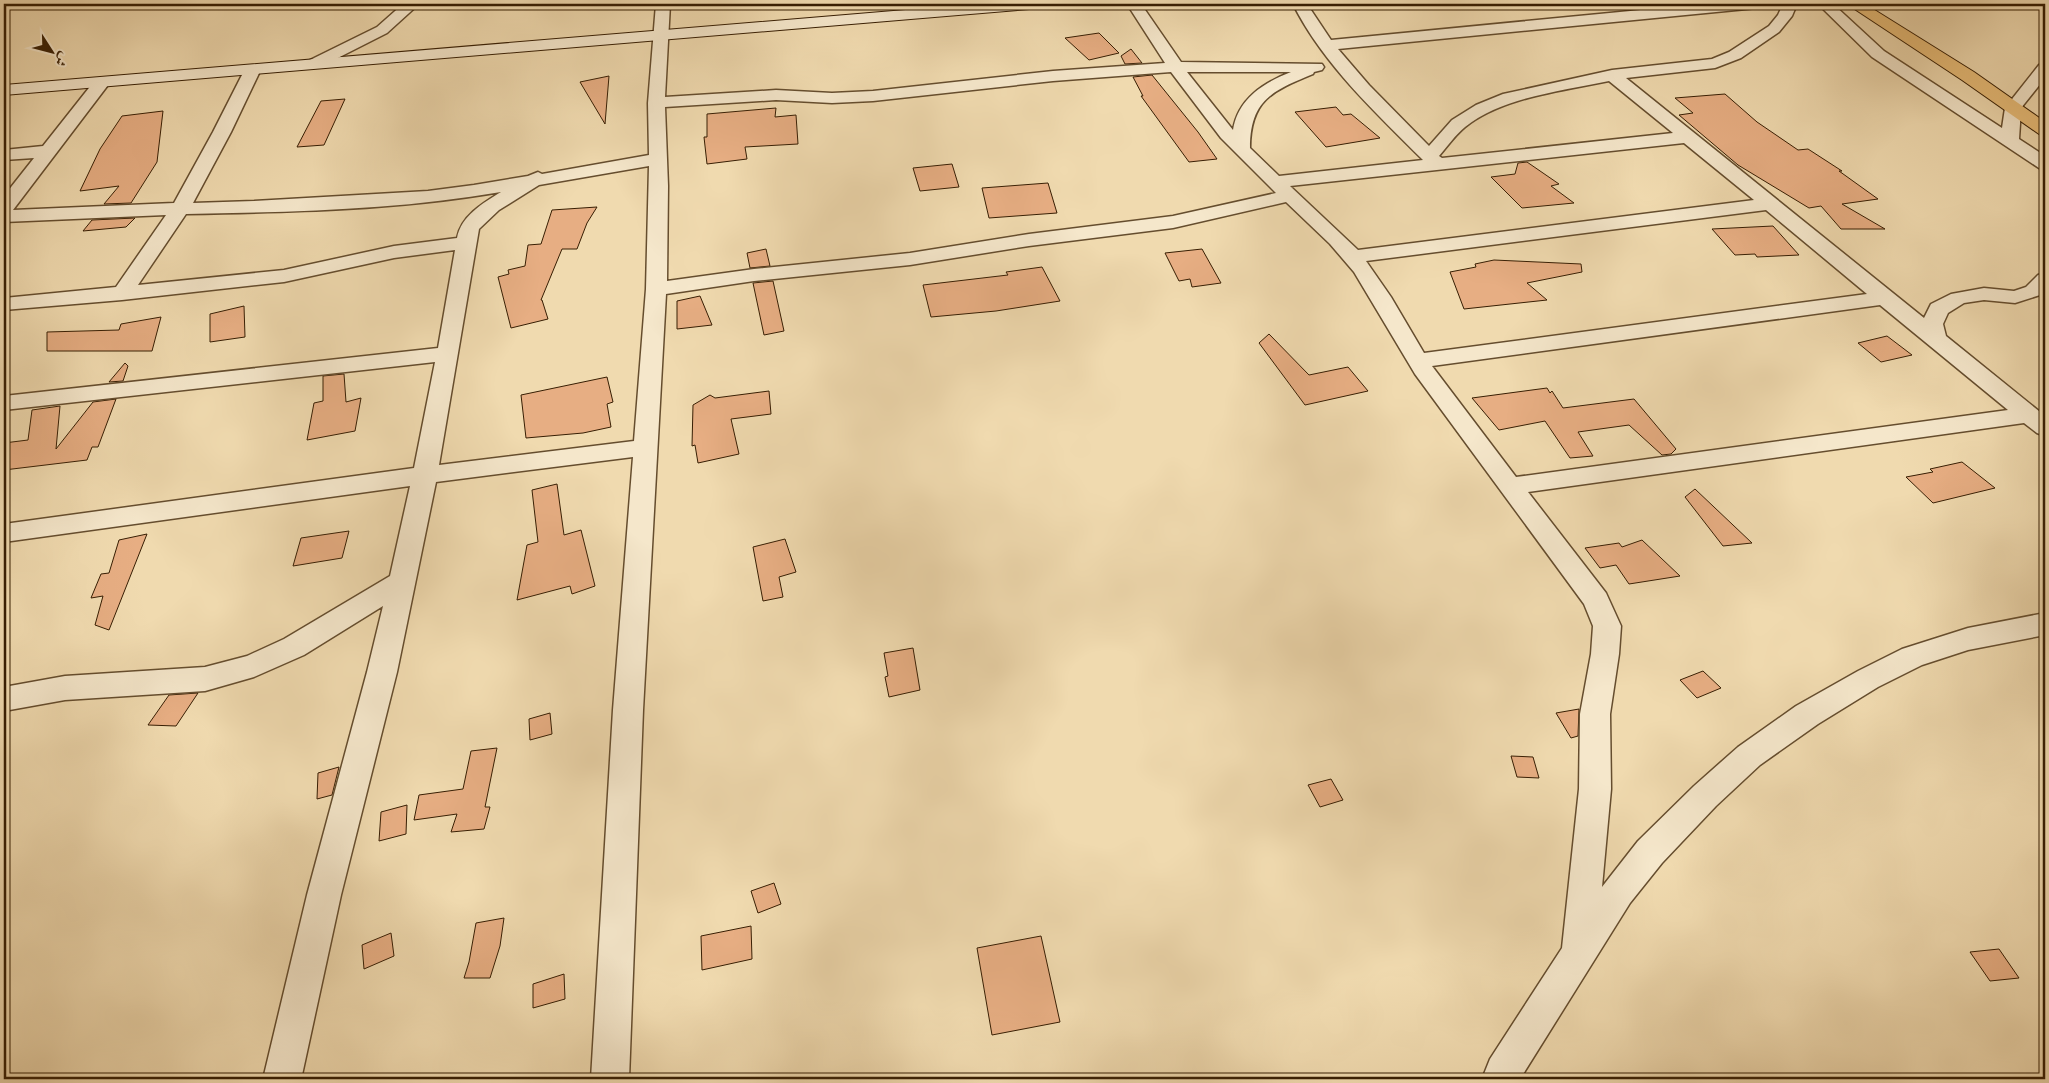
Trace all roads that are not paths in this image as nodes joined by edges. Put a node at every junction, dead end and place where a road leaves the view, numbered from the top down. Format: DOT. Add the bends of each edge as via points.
graph roads {
  1 [pos="412,4"];
  2 [pos="663,4"];
  3 [pos="1029,4"];
  4 [pos="1134,4"];
  5 [pos="1300,4"];
  6 [pos="1757,4"];
  7 [pos="1790,4"];
  8 [pos="1825,4"];
  9 [pos="1855,4"];
  10 [pos="660,34"];
  11 [pos="1327,45"];
  12 [pos="1338,59"];
  13 [pos="314,64"];
  14 [pos="1177,67"];
  15 [pos="1316,67"];
  16 [pos="2045,68"];
  17 [pos="254,69"];
  18 [pos="1612,75"];
  19 [pos="102,82"];
  20 [pos="4,90"];
  21 [pos="656,103"];
  22 [pos="2012,108"];
  23 [pos="2045,130"];
  24 [pos="1687,136"];
  25 [pos="2010,141"];
  26 [pos="1240,148"];
  27 [pos="49,151"];
  28 [pos="4,155"];
  29 [pos="658,159"];
  30 [pos="1433,160"];
  31 [pos="2045,164"];
  32 [pos="538,178"];
  33 [pos="1283,189"];
  34 [pos="1768,204"];
  35 [pos="181,207"];
  36 [pos="4,208"];
  37 [pos="4,216"];
  38 [pos="467,243"];
  39 [pos="1352,257"];
  40 [pos="2045,279"];
  41 [pos="656,289"];
  42 [pos="122,294"];
  43 [pos="1883,298"];
  44 [pos="4,304"];
  45 [pos="1936,340"];
  46 [pos="448,354"];
  47 [pos="1418,360"];
  48 [pos="4,403"];
  49 [pos="2038,422"];
  50 [pos="645,448"];
  51 [pos="425,475"];
  52 [pos="1509,486"];
  53 [pos="4,533"];
  54 [pos="402,581"];
  55 [pos="2045,624"];
  56 [pos="4,699"];
  57 [pos="1579,954"];
  58 [pos="283,1075"];
  59 [pos="610,1079"];
  60 [pos="1501,1079"];
  1 -- 13 [label="street" via="382,30"];
  2 -- 10 [label="street"];
  3 -- 10 [label="street"];
  4 -- 14 [label="street"];
  5 -- 11 [label="street"];
  6 -- 11 [label="street"];
  7 -- 18 [label="street" via="1774,29 1735,55 1715,63"];
  8 -- 25 [label="street" via="1878,54"];
  9 -- 22 [label="highway"];
  10 -- 13 [label="street"];
  10 -- 21 [label="street"];
  11 -- 12 [label="street"];
  12 -- 15 [label="street"];
  12 -- 30 [label="street"];
  13 -- 17 [label="street"];
  14 -- 15 [label="street"];
  14 -- 21 [label="street" via="1026,78 873,96 776,95"];
  14 -- 26 [label="street"];
  15 -- 26 [label="street" via="1267,90 1252,104 1243,121"];
  16 -- 22 [label="street"];
  17 -- 19 [label="street"];
  17 -- 35 [label="street"];
  18 -- 24 [label="street"];
  18 -- 30 [label="street" via="1509,98 1482,109 1458,124"];
  19 -- 20 [label="street"];
  19 -- 27 [label="street"];
  21 -- 29 [label="street"];
  22 -- 23 [label="highway"];
  22 -- 25 [label="street"];
  24 -- 30 [label="street"];
  24 -- 34 [label="street"];
  25 -- 31 [label="street"];
  26 -- 33 [label="street"];
  27 -- 28 [label="street"];
  27 -- 36 [label="street"];
  29 -- 32 [label="street"];
  29 -- 41 [label="street"];
  30 -- 33 [label="street"];
  32 -- 35 [label="street" via="428,197 254,207"];
  32 -- 38 [label="street" via="477,217 469,228"];
  33 -- 39 [label="street"];
  33 -- 41 [label="street" via="1173,222 910,259"];
  34 -- 39 [label="street"];
  34 -- 43 [label="street"];
  35 -- 37 [label="street"];
  35 -- 42 [label="street"];
  38 -- 42 [label="street" via="385,254 284,276"];
  38 -- 46 [label="street"];
  39 -- 47 [label="street"];
  40 -- 45 [label="street" via="2033,291 2015,297 1984,294 1958,298 1939,309 1932,324"];
  41 -- 50 [label="street"];
  42 -- 44 [label="street"];
  43 -- 45 [label="street"];
  43 -- 47 [label="street"];
  45 -- 49 [label="street"];
  46 -- 48 [label="street"];
  46 -- 51 [label="street"];
  47 -- 52 [label="street"];
  49 -- 52 [label="street"];
  50 -- 51 [label="street"];
  50 -- 59 [label="street"];
  51 -- 53 [label="street"];
  51 -- 54 [label="street"];
  52 -- 57 [label="street" via="1596,600 1607,626 1595,714 1595,789"];
  54 -- 56 [label="street" via="294,647 254,666 204,679 65,688"];
  54 -- 58 [label="street"];
  55 -- 57 [label="street" via="1968,639 1912,657 1807,715 1749,756 1650,852 1618,892"];
  57 -- 60 [label="street"];
}
